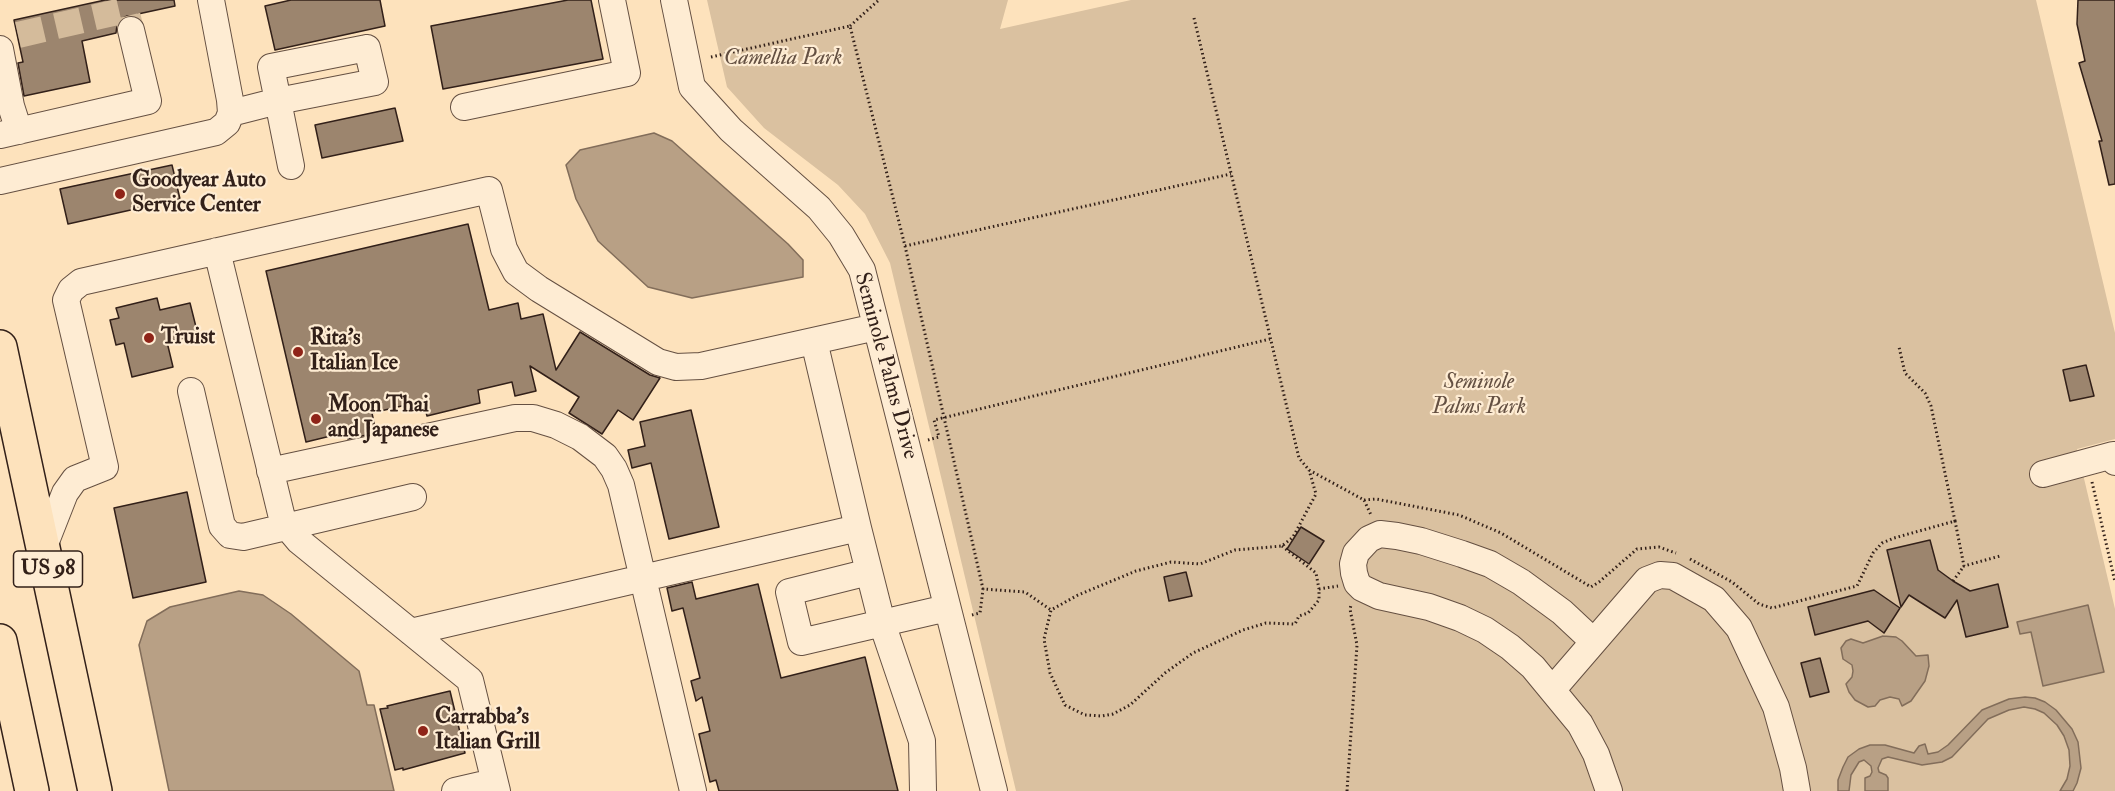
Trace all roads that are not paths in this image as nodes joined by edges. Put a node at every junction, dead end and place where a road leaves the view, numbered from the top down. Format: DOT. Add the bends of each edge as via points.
graph roads {
  1 [pos="211,0"];
  2 [pos="612,0"];
  3 [pos="674,0"];
  4 [pos="131,30"];
  5 [pos="6,41"];
  6 [pos="464,107"];
  7 [pos="231,113"];
  8 [pos="10,133"];
  9 [pos="291,166"];
  10 [pos="0,181"];
  11 [pos="217,251"];
  12 [pos="876,327"];
  13 [pos="814,341"];
  14 [pos="0,347"];
  15 [pos="191,391"];
  16 [pos="0,423"];
  17 [pos="2114,458"];
  18 [pos="270,471"];
  19 [pos="2043,474"];
  20 [pos="28,478"];
  21 [pos="413,497"];
  22 [pos="285,527"];
  23 [pos="858,528"];
  24 [pos="43,549"];
  25 [pos="869,572"];
  26 [pos="643,579"];
  27 [pos="958,612"];
  28 [pos="882,623"];
  29 [pos="411,632"];
  30 [pos="0,641"];
  31 [pos="1593,641"];
  32 [pos="1553,689"];
  33 [pos="496,786"];
  34 [pos="32,791"];
  35 [pos="95,791"];
  36 [pos="455,791"];
  37 [pos="693,791"];
  38 [pos="923,791"];
  39 [pos="994,791"];
  40 [pos="1609,791"];
  41 [pos="1797,791"];
  1 -- 7 [label="street"];
  2 -- 6 [label="street" via="627,73"];
  3 -- 12 [label="street, Seminole Palms Drive" via="693,87 731,130 819,208 841,235 862,270"];
  4 -- 8 [label="street" via="148,100"];
  5 -- 8 [label="street"];
  7 -- 9 [label="street" via="278,101"];
  7 -- 10 [label="street" via="227,123 216,132"];
  11 -- 13 [label="street" via="489,190 504,249 516,272 658,362 676,367 701,366"];
  11 -- 18 [label="street"];
  11 -- 24 [label="street" via="81,282 71,290 66,300 105,467 75,479 65,493"];
  12 -- 13 [label="street"];
  12 -- 27 [label="street, Seminole Palms Drive"];
  13 -- 23 [label="street"];
  14 -- 20 [label="highway, US 98"];
  15 -- 22 [label="street" via="222,526 230,535 243,537"];
  16 -- 20 [label="highway"];
  17 -- 19 [label="street"];
  18 -- 22 [label="street"];
  18 -- 26 [label="street" via="515,418 533,418 580,437 605,456 614,469"];
  20 -- 24 [label="highway, US 98"];
  21 -- 22 [label="street"];
  22 -- 29 [label="street"];
  23 -- 25 [label="street"];
  23 -- 26 [label="street"];
  24 -- 35 [label="highway, US 98"];
  25 -- 28 [label="street"];
  25 -- 28 [label="street" via="789,592 801,642"];
  26 -- 29 [label="street"];
  26 -- 37 [label="street"];
  27 -- 28 [label="street"];
  27 -- 39 [label="street, Seminole Palms Drive"];
  28 -- 38 [label="street" via="922,741"];
  29 -- 33 [label="street" via="470,680"];
  30 -- 34 [label="highway"];
  31 -- 32 [label="street"];
  31 -- 32 [label="street" via="1562,612 1490,564 1421,541 1380,534 1356,553 1353,564 1362,588 1379,596 1429,607 1485,630 1525,660"];
  31 -- 41 [label="street" via="1652,578 1673,576 1714,599 1739,628 1776,707"];
  32 -- 40 [label="street" via="1580,724"];
  33 -- 36 [label="street"];
}
